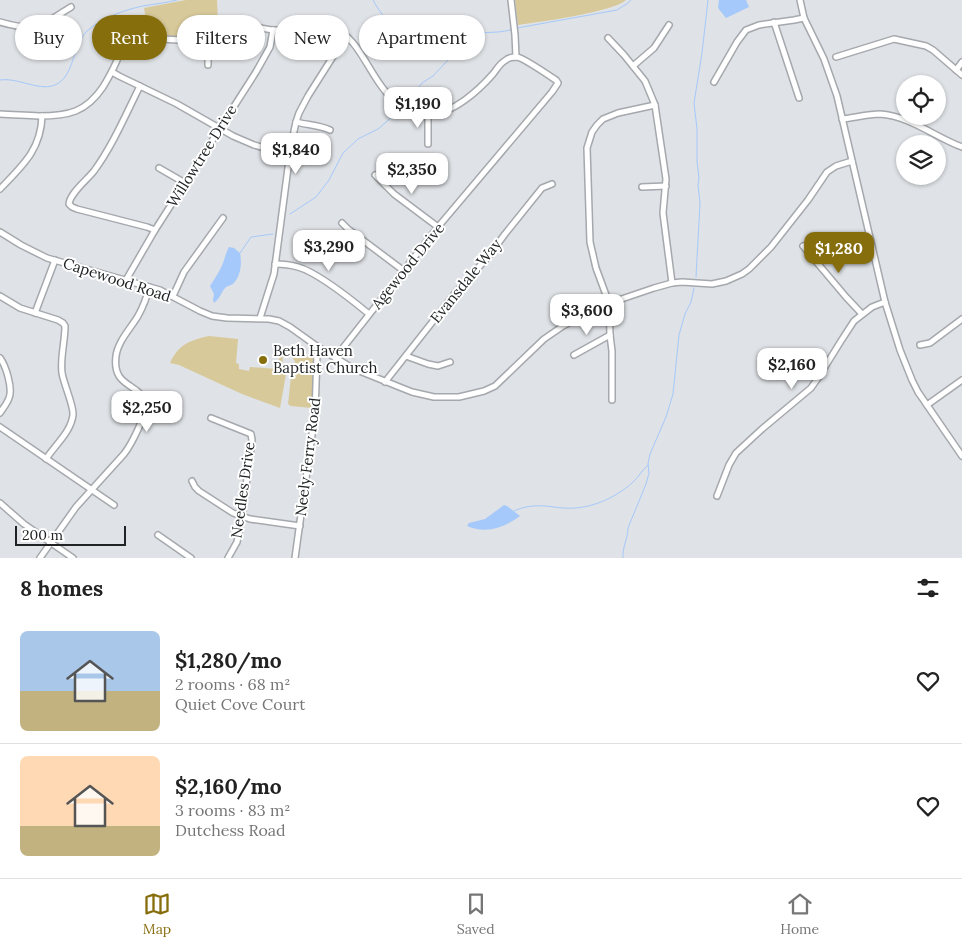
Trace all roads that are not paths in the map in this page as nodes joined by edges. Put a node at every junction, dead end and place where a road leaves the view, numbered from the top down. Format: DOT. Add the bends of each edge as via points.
graph roads {
  1 [pos="511,0"];
  2 [pos="800,0"];
  3 [pos="71,7"];
  4 [pos="804,18"];
  5 [pos="0,22"];
  6 [pos="774,22"];
  7 [pos="669,25"];
  8 [pos="265,29"];
  9 [pos="273,30"];
  10 [pos="608,38"];
  11 [pos="349,40"];
  12 [pos="516,57"];
  13 [pos="836,57"];
  14 [pos="117,60"];
  15 [pos="208,60"];
  16 [pos="331,60"];
  17 [pos="962,62"];
  18 [pos="208,65"];
  19 [pos="633,66"];
  20 [pos="956,70"];
  21 [pos="112,72"];
  22 [pos="962,75"];
  23 [pos="714,82"];
  24 [pos="140,86"];
  25 [pos="800,98"];
  26 [pos="655,105"];
  27 [pos="0,114"];
  28 [pos="428,114"];
  29 [pos="42,116"];
  30 [pos="842,120"];
  31 [pos="296,122"];
  32 [pos="220,129"];
  33 [pos="330,130"];
  34 [pos="428,144"];
  35 [pos="962,147"];
  36 [pos="289,155"];
  37 [pos="852,161"];
  38 [pos="159,168"];
  39 [pos="375,175"];
  40 [pos="185,183"];
  41 [pos="552,184"];
  42 [pos="666,186"];
  43 [pos="642,187"];
  44 [pos="0,189"];
  45 [pos="223,218"];
  46 [pos="342,223"];
  47 [pos="438,228"];
  48 [pos="155,230"];
  49 [pos="0,232"];
  50 [pos="802,246"];
  51 [pos="55,260"];
  52 [pos="275,264"];
  53 [pos="404,271"];
  54 [pos="126,280"];
  55 [pos="672,283"];
  56 [pos="149,287"];
  57 [pos="0,296"];
  58 [pos="173,296"];
  59 [pos="885,302"];
  60 [pos="609,303"];
  61 [pos="35,312"];
  62 [pos="369,314"];
  63 [pos="862,314"];
  64 [pos="260,318"];
  65 [pos="962,319"];
  66 [pos="610,335"];
  67 [pos="920,345"];
  68 [pos="318,347"];
  69 [pos="574,355"];
  70 [pos="406,356"];
  71 [pos="0,358"];
  72 [pos="335,358"];
  73 [pos="450,362"];
  74 [pos="962,380"];
  75 [pos="385,382"];
  76 [pos="612,400"];
  77 [pos="927,405"];
  78 [pos="0,413"];
  79 [pos="211,418"];
  80 [pos="0,427"];
  81 [pos="962,456"];
  82 [pos="46,459"];
  83 [pos="192,481"];
  84 [pos="92,490"];
  85 [pos="717,496"];
  86 [pos="0,503"];
  87 [pos="114,505"];
  88 [pos="242,516"];
  89 [pos="300,526"];
  90 [pos="158,535"];
  91 [pos="51,542"];
  92 [pos="40,558"];
  93 [pos="73,558"];
  94 [pos="191,558"];
  95 [pos="228,558"];
  96 [pos="296,558"];
  1 -- 12 [label="street"];
  2 -- 4 [label="street"];
  3 -- 5 [label="street" via="36,26 26,28"];
  4 -- 6 [label="street"];
  4 -- 30 [label="street" via="824,59"];
  6 -- 23 [label="street" via="746,30"];
  6 -- 25 [label="street"];
  7 -- 19 [label="street" via="654,48"];
  8 -- 9 [label="street"];
  9 -- 32 [label="street, Willowtree Drive" via="268,53"];
  10 -- 19 [label="street"];
  11 -- 28 [label="street" via="390,97 405,108"];
  12 -- 28 [label="street" via="504,61 482,86 460,103"];
  12 -- 47 [label="street, Agewood Drive" via="558,83"];
  13 -- 20 [label="street" via="894,39 926,46"];
  14 -- 21 [label="street"];
  15 -- 18 [label="street"];
  16 -- 31 [label="street"];
  17 -- 20 [label="street"];
  19 -- 26 [label="street"];
  20 -- 22 [label="street"];
  21 -- 24 [label="street"];
  21 -- 29 [label="street" via="98,94 83,108 67,114"];
  24 -- 32 [label="street"];
  24 -- 48 [label="street" via="108,148 94,171 70,197 69,204"];
  26 -- 42 [label="street"];
  26 -- 60 [label="street" via="610,115 597,125 589,139 590,242"];
  27 -- 29 [label="street"];
  28 -- 34 [label="street"];
  29 -- 44 [label="street" via="40,135 33,150"];
  30 -- 35 [label="street" via="864,115 894,116"];
  30 -- 37 [label="street"];
  31 -- 33 [label="street"];
  31 -- 36 [label="street"];
  32 -- 36 [label="street" via="254,145"];
  32 -- 40 [label="street, Willowtree Drive"];
  36 -- 52 [label="street"];
  37 -- 55 [label="street" via="827,172 774,244 742,274 726,282 712,284"];
  37 -- 59 [label="street"];
  38 -- 40 [label="street"];
  39 -- 47 [label="street"];
  40 -- 48 [label="street, Willowtree Drive"];
  41 -- 70 [label="street, Evansdale Way" via="542,188"];
  42 -- 43 [label="street"];
  42 -- 55 [label="street" via="663,213"];
  45 -- 58 [label="street" via="184,272"];
  46 -- 53 [label="street"];
  47 -- 53 [label="street, Agewood Drive"];
  48 -- 54 [label="street, Willowtree Drive"];
  49 -- 51 [label="street, Capewood Road"];
  50 -- 63 [label="street"];
  51 -- 54 [label="street, Capewood Road"];
  51 -- 61 [label="street"];
  52 -- 62 [label="street" via="304,269"];
  52 -- 64 [label="street"];
  53 -- 62 [label="street, Agewood Drive"];
  54 -- 56 [label="street, Capewood Road"];
  55 -- 60 [label="street"];
  56 -- 58 [label="street, Capewood Road"];
  56 -- 84 [label="street" via="143,306 119,346 116,359 120,378 141,395 145,410 130,445"];
  57 -- 61 [label="street" via="20,308"];
  58 -- 64 [label="street, Capewood Road" via="212,316"];
  59 -- 63 [label="street"];
  59 -- 77 [label="street" via="912,380"];
  60 -- 66 [label="street"];
  60 -- 75 [label="street" via="551,334 500,382 484,391 459,397 428,396"];
  61 -- 82 [label="street" via="64,324 62,372 73,414 71,423"];
  62 -- 72 [label="street, Agewood Drive"];
  63 -- 85 [label="street" via="840,341 811,388 736,453"];
  64 -- 68 [label="street, Capewood Road" via="285,324"];
  65 -- 67 [label="street" via="930,343"];
  66 -- 69 [label="street"];
  66 -- 76 [label="street"];
  68 -- 72 [label="street"];
  68 -- 89 [label="street, Neely Ferry Road" via="314,423"];
  70 -- 73 [label="street" via="438,366"];
  70 -- 75 [label="street, Evansdale Way"];
  71 -- 78 [label="street" via="5,366 10,393"];
  72 -- 75 [label="street"];
  74 -- 77 [label="street"];
  77 -- 81 [label="street"];
  79 -- 88 [label="street, Needles Drive" via="251,434"];
  80 -- 82 [label="street"];
  82 -- 84 [label="street"];
  83 -- 88 [label="street" via="200,491"];
  84 -- 87 [label="street"];
  84 -- 91 [label="street"];
  86 -- 91 [label="street"];
  88 -- 89 [label="street"];
  88 -- 95 [label="street, Needles Drive" via="237,542"];
  89 -- 96 [label="street, Neely Ferry Road"];
  90 -- 94 [label="street"];
  91 -- 92 [label="street"];
  91 -- 93 [label="street"];
}
